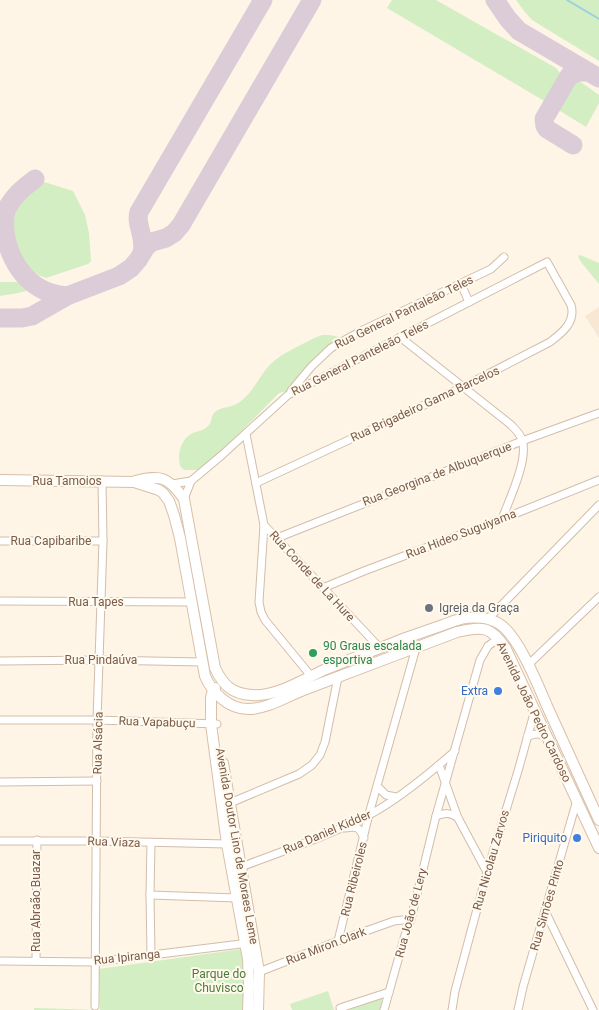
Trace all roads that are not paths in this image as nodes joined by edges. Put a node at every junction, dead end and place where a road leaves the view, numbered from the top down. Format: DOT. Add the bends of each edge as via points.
graph roads {
  1 [pos="504,258"];
  2 [pos="461,284"];
  3 [pos="469,302"];
  4 [pos="572,305"];
  5 [pos="400,337"];
  6 [pos="463,387"];
  7 [pos="288,395"];
  8 [pos="599,412"];
  9 [pos="246,434"];
  10 [pos="522,441"];
  11 [pos="0,480"];
  12 [pos="102,480"];
  13 [pos="599,480"];
  14 [pos="191,481"];
  15 [pos="134,482"];
  16 [pos="256,483"];
  17 [pos="172,484"];
  18 [pos="159,490"];
  19 [pos="184,499"];
  20 [pos="169,501"];
  21 [pos="599,505"];
  22 [pos="502,520"];
  23 [pos="264,525"];
  24 [pos="276,538"];
  25 [pos="103,541"];
  26 [pos="0,542"];
  27 [pos="323,588"];
  28 [pos="599,598"];
  29 [pos="0,601"];
  30 [pos="102,602"];
  31 [pos="192,602"];
  32 [pos="488,619"];
  33 [pos="499,638"];
  34 [pos="380,648"];
  35 [pos="416,648"];
  36 [pos="0,660"];
  37 [pos="100,660"];
  38 [pos="202,662"];
  39 [pos="528,665"];
  40 [pos="310,676"];
  41 [pos="338,677"];
  42 [pos="226,685"];
  43 [pos="213,690"];
  44 [pos="224,700"];
  45 [pos="535,710"];
  46 [pos="0,720"];
  47 [pos="97,720"];
  48 [pos="214,724"];
  49 [pos="527,737"];
  50 [pos="548,739"];
  51 [pos="455,750"];
  52 [pos="439,765"];
  53 [pos="97,781"];
  54 [pos="445,781"];
  55 [pos="0,782"];
  56 [pos="378,787"];
  57 [pos="396,798"];
  58 [pos="577,800"];
  59 [pos="230,802"];
  60 [pos="369,814"];
  61 [pos="436,816"];
  62 [pos="458,818"];
  63 [pos="599,820"];
  64 [pos="335,830"];
  65 [pos="364,838"];
  66 [pos="37,840"];
  67 [pos="598,840"];
  68 [pos="0,841"];
  69 [pos="97,841"];
  70 [pos="151,843"];
  71 [pos="227,844"];
  72 [pos="241,868"];
  73 [pos="487,872"];
  74 [pos="150,895"];
  75 [pos="237,898"];
  76 [pos="545,911"];
  77 [pos="411,919"];
  78 [pos="394,922"];
  79 [pos="405,935"];
  80 [pos="338,941"];
  81 [pos="249,943"];
  82 [pos="150,955"];
  83 [pos="0,960"];
  84 [pos="36,961"];
  85 [pos="95,962"];
  86 [pos="259,972"];
  87 [pos="389,992"];
  88 [pos="95,1006"];
  89 [pos="340,1008"];
  90 [pos="248,1010"];
  91 [pos="258,1010"];
  92 [pos="384,1010"];
  93 [pos="452,1010"];
  94 [pos="518,1010"];
  95 [pos="593,1010"];
  1 -- 2 [label="street, Rua General Pantaleão Teles" via="491,269"];
  2 -- 3 [label="street"];
  2 -- 7 [label="street, Rua General Pantaleão Teles" via="331,348"];
  3 -- 4 [label="street, Rua General Panteleão Teles" via="547,262"];
  3 -- 5 [label="street, Rua General Panteleão Teles"];
  4 -- 6 [label="street, Rua Brigadeiro Gama Barcelos" via="573,317 561,334"];
  5 -- 6 [label="street"];
  5 -- 7 [label="street, Rua General Panteleão Teles"];
  6 -- 10 [label="street" via="510,424"];
  6 -- 16 [label="street, Rua Brigadeiro Gama Barcelos"];
  7 -- 9 [label="street, Rua General Panteleão Teles"];
  8 -- 10 [label="street, Rua Georgina de Albuquerque"];
  9 -- 14 [label="street, Rua General Panteleão Teles"];
  9 -- 16 [label="street"];
  10 -- 22 [label="street" via="522,465"];
  10 -- 24 [label="street, Rua Georgina de Albuquerque"];
  11 -- 12 [label="main road, Rua Tamoios"];
  12 -- 15 [label="main road, Rua Tamoios"];
  12 -- 25 [label="street, Rua Alsácia"];
  13 -- 22 [label="street, Rua Hideo Suguiyama"];
  14 -- 17 [label="street"];
  14 -- 19 [label="street, Rua General Panteleão Teles"];
  15 -- 17 [label="main road, Rua Tamoios" via="155,478"];
  15 -- 18 [label="main road, Rua Tamoios"];
  16 -- 23 [label="street"];
  17 -- 18 [label="main road"];
  17 -- 19 [label="main road"];
  18 -- 20 [label="main road, Rua Tamoios"];
  19 -- 20 [label="main road"];
  19 -- 42 [label="main road" via="215,668"];
  20 -- 31 [label="main road" via="180,538"];
  21 -- 32 [label="street"];
  22 -- 27 [label="street, Rua Hideo Suguiyama"];
  23 -- 24 [label="street, Rua Conde de La Hure"];
  23 -- 40 [label="street" via="261,612"];
  24 -- 27 [label="street, Rua Conde de La Hure"];
  25 -- 26 [label="street, Rua Capibaribe"];
  25 -- 30 [label="street, Rua Alsácia"];
  27 -- 34 [label="street, Rua Conde de La Hure"];
  28 -- 39 [label="street"];
  29 -- 30 [label="street, Rua Tapes"];
  30 -- 31 [label="street, Rua Tapes"];
  30 -- 37 [label="street, Rua Alsácia"];
  31 -- 38 [label="main road"];
  32 -- 34 [label="main road" via="461,619"];
  32 -- 39 [label="main road, Avenida João Pedro Cardoso" via="496,621 509,632"];
  33 -- 35 [label="main road, Avenida João Pedro Cardoso" via="481,628 470,628"];
  33 -- 45 [label="main road, Avenida João Pedro Cardoso"];
  33 -- 51 [label="street, Rua João de Lery" via="488,646 480,660"];
  34 -- 40 [label="main road"];
  35 -- 41 [label="main road, Avenida João Pedro Cardoso"];
  35 -- 56 [label="street, Rua Ribeiroles"];
  36 -- 37 [label="street, Rua Pindaúva"];
  37 -- 38 [label="street, Rua Pindaúva"];
  37 -- 47 [label="street, Rua Alsácia"];
  38 -- 43 [label="main road" via="204,676"];
  39 -- 63 [label="main road, Avenida João Pedro Cardoso"];
  40 -- 42 [label="main road" via="254,696 238,693"];
  41 -- 44 [label="main road, Avenida João Pedro Cardoso" via="267,706 246,709"];
  41 -- 59 [label="street" via="320,756 299,774"];
  42 -- 43 [label="main road"];
  42 -- 44 [label="main road, Avenida Doutor Lino de Moraes Leme" via="228,693"];
  43 -- 44 [label="main road, Avenida João Pedro Cardoso"];
  43 -- 48 [label="main road, Avenida Doutor Lino de Moraes Leme" via="210,698"];
  44 -- 48 [label="main road, Avenida Doutor Lino de Moraes Leme" via="219,705"];
  45 -- 49 [label="street, Rua Nicolau Zarvos"];
  45 -- 50 [label="main road, Avenida João Pedro Cardoso"];
  46 -- 47 [label="street, Rua Vapabuçu"];
  47 -- 48 [label="street, Rua Vapabuçu"];
  47 -- 53 [label="street, Rua Alsácia"];
  48 -- 59 [label="main road, Avenida Doutor Lino de Moraes Leme"];
  48 -- 71 [label="main road, Avenida Doutor Lino de Moraes Leme"];
  49 -- 50 [label="street" via="537,733"];
  49 -- 73 [label="street, Rua Nicolau Zarvos"];
  50 -- 58 [label="main road, Avenida João Pedro Cardoso"];
  51 -- 52 [label="street, Rua Daniel Kidder"];
  51 -- 54 [label="street, Rua João de Lery"];
  52 -- 54 [label="street"];
  52 -- 57 [label="street, Rua Daniel Kidder"];
  53 -- 55 [label="street"];
  53 -- 69 [label="street, Rua Alsácia"];
  54 -- 61 [label="street, Rua João de Lery"];
  54 -- 62 [label="street"];
  56 -- 57 [label="street" via="386,795"];
  56 -- 60 [label="street, Rua Ribeiroles"];
  57 -- 60 [label="street, Rua Daniel Kidder"];
  58 -- 67 [label="main road, Avenida João Pedro Cardoso"];
  58 -- 76 [label="street, Rua Simões Pinto"];
  59 -- 72 [label="main road, Avenida Doutor Lino de Moraes Leme"];
  60 -- 64 [label="street, Rua Daniel Kidder"];
  60 -- 65 [label="street, Rua Ribeiroles"];
  61 -- 62 [label="street" via="446,813"];
  61 -- 77 [label="street, Rua João de Lery"];
  62 -- 73 [label="street"];
  64 -- 65 [label="street" via="355,826"];
  64 -- 72 [label="street, Rua Daniel Kidder"];
  65 -- 80 [label="street, Rua Ribeiroles"];
  66 -- 68 [label="street, Rua Viaza"];
  66 -- 69 [label="street, Rua Viaza"];
  66 -- 84 [label="street, Rua Abraão Buazar"];
  69 -- 70 [label="street, Rua Viaza"];
  69 -- 85 [label="street, Rua Alsácia"];
  70 -- 71 [label="street, Rua Viaza"];
  70 -- 74 [label="street"];
  71 -- 75 [label="main road, Avenida Doutor Lino de Moraes Leme"];
  72 -- 81 [label="main road, Avenida Doutor Lino de Moraes Leme"];
  73 -- 93 [label="street, Rua Nicolau Zarvos"];
  74 -- 75 [label="street"];
  74 -- 82 [label="street"];
  75 -- 81 [label="main road, Avenida Doutor Lino de Moraes Leme"];
  76 -- 94 [label="street, Rua Simões Pinto"];
  76 -- 95 [label="street"];
  77 -- 78 [label="street, Rua Miron Clark"];
  77 -- 79 [label="street, Rua João de Lery"];
  78 -- 79 [label="street" via="400,924"];
  78 -- 80 [label="street, Rua Miron Clark"];
  79 -- 87 [label="street, Rua João de Lery"];
  80 -- 86 [label="street, Rua Miron Clark"];
  81 -- 82 [label="street, Rua Ipiranga"];
  81 -- 86 [label="main road, Avenida Doutor Lino de Moraes Leme"];
  81 -- 90 [label="main road, Avenida Doutor Lino de Moraes Leme"];
  82 -- 85 [label="street, Rua Ipiranga"];
  83 -- 84 [label="street, Rua Ipiranga"];
  84 -- 85 [label="street, Rua Ipiranga"];
  85 -- 88 [label="street, Rua Alsácia"];
  86 -- 91 [label="main road, Avenida Doutor Lino de Moraes Leme"];
  87 -- 89 [label="street"];
  87 -- 92 [label="street, Rua João de Lery"];
}
